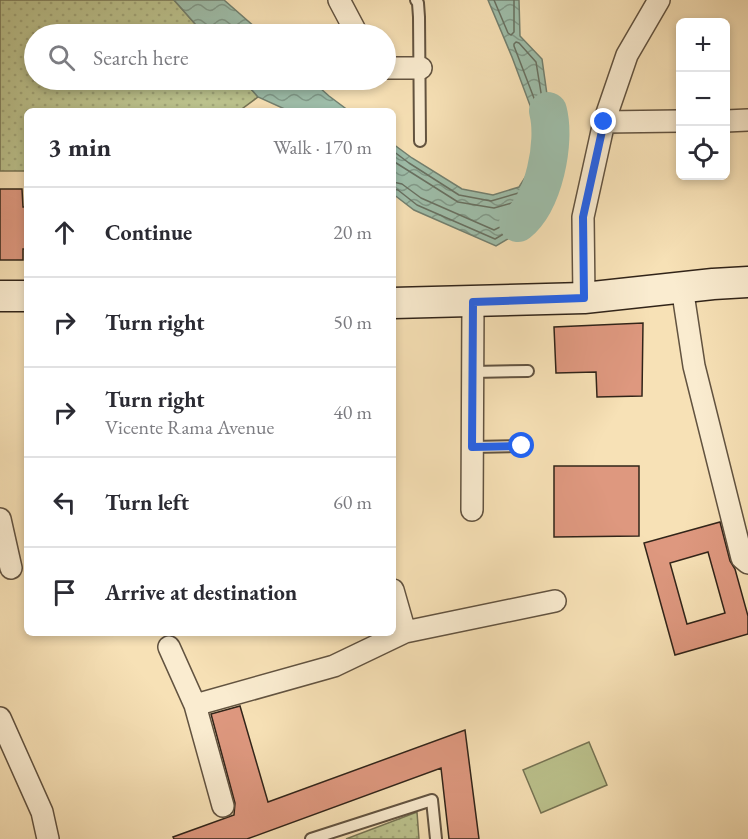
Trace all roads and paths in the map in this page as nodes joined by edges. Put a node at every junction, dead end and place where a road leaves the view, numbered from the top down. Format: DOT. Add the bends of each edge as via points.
graph roads {
  1 [pos="339,0"];
  2 [pos="416,0"];
  3 [pos="659,0"];
  4 [pos="352,24"];
  5 [pos="396,68"];
  6 [pos="421,68"];
  7 [pos="748,120"];
  8 [pos="676,121"];
  9 [pos="730,121"];
  10 [pos="604,122"];
  11 [pos="420,141"];
  12 [pos="748,282"];
  13 [pos="682,287"];
  14 [pos="0,296"];
  15 [pos="24,296"];
  16 [pos="584,298"];
  17 [pos="473,302"];
  18 [pos="396,303"];
  19 [pos="528,371"];
  20 [pos="472,372"];
  21 [pos="522,446"];
  22 [pos="472,447"];
  23 [pos="472,510"];
  24 [pos="0,519"];
  25 [pos="748,563"];
  26 [pos="13,568"];
  27 [pos="396,600"];
  28 [pos="555,601"];
  29 [pos="405,632"];
  30 [pos="169,647"];
  31 [pos="195,705"];
  32 [pos="2,730"];
  33 [pos="224,806"];
  34 [pos="48,839"];
  35 [pos="311,839"];
  36 [pos="436,839"];
  1 -- 4 [label="street"];
  2 -- 6 [label="lane"];
  3 -- 10 [label="street" via="627,55"];
  5 -- 6 [label="street"];
  6 -- 11 [label="lane"];
  7 -- 9 [label="street"];
  8 -- 10 [label="street"];
  10 -- 16 [label="street" via="583,217"];
  12 -- 13 [label="main road"];
  13 -- 16 [label="main road"];
  13 -- 25 [label="street" via="694,366 742,558"];
  14 -- 15 [label="main road"];
  16 -- 17 [label="main road"];
  17 -- 18 [label="main road"];
  17 -- 20 [label="street"];
  19 -- 20 [label="lane"];
  20 -- 22 [label="street"];
  21 -- 22 [label="lane"];
  22 -- 23 [label="street"];
  24 -- 26 [label="street"];
  27 -- 29 [label="street"];
  28 -- 29 [label="street"];
  29 -- 31 [label="street" via="334,666"];
  30 -- 31 [label="street"];
  31 -- 33 [label="street"];
  32 -- 34 [label="street" via="42,812"];
  35 -- 36 [label="lane" via="432,800"];
}
